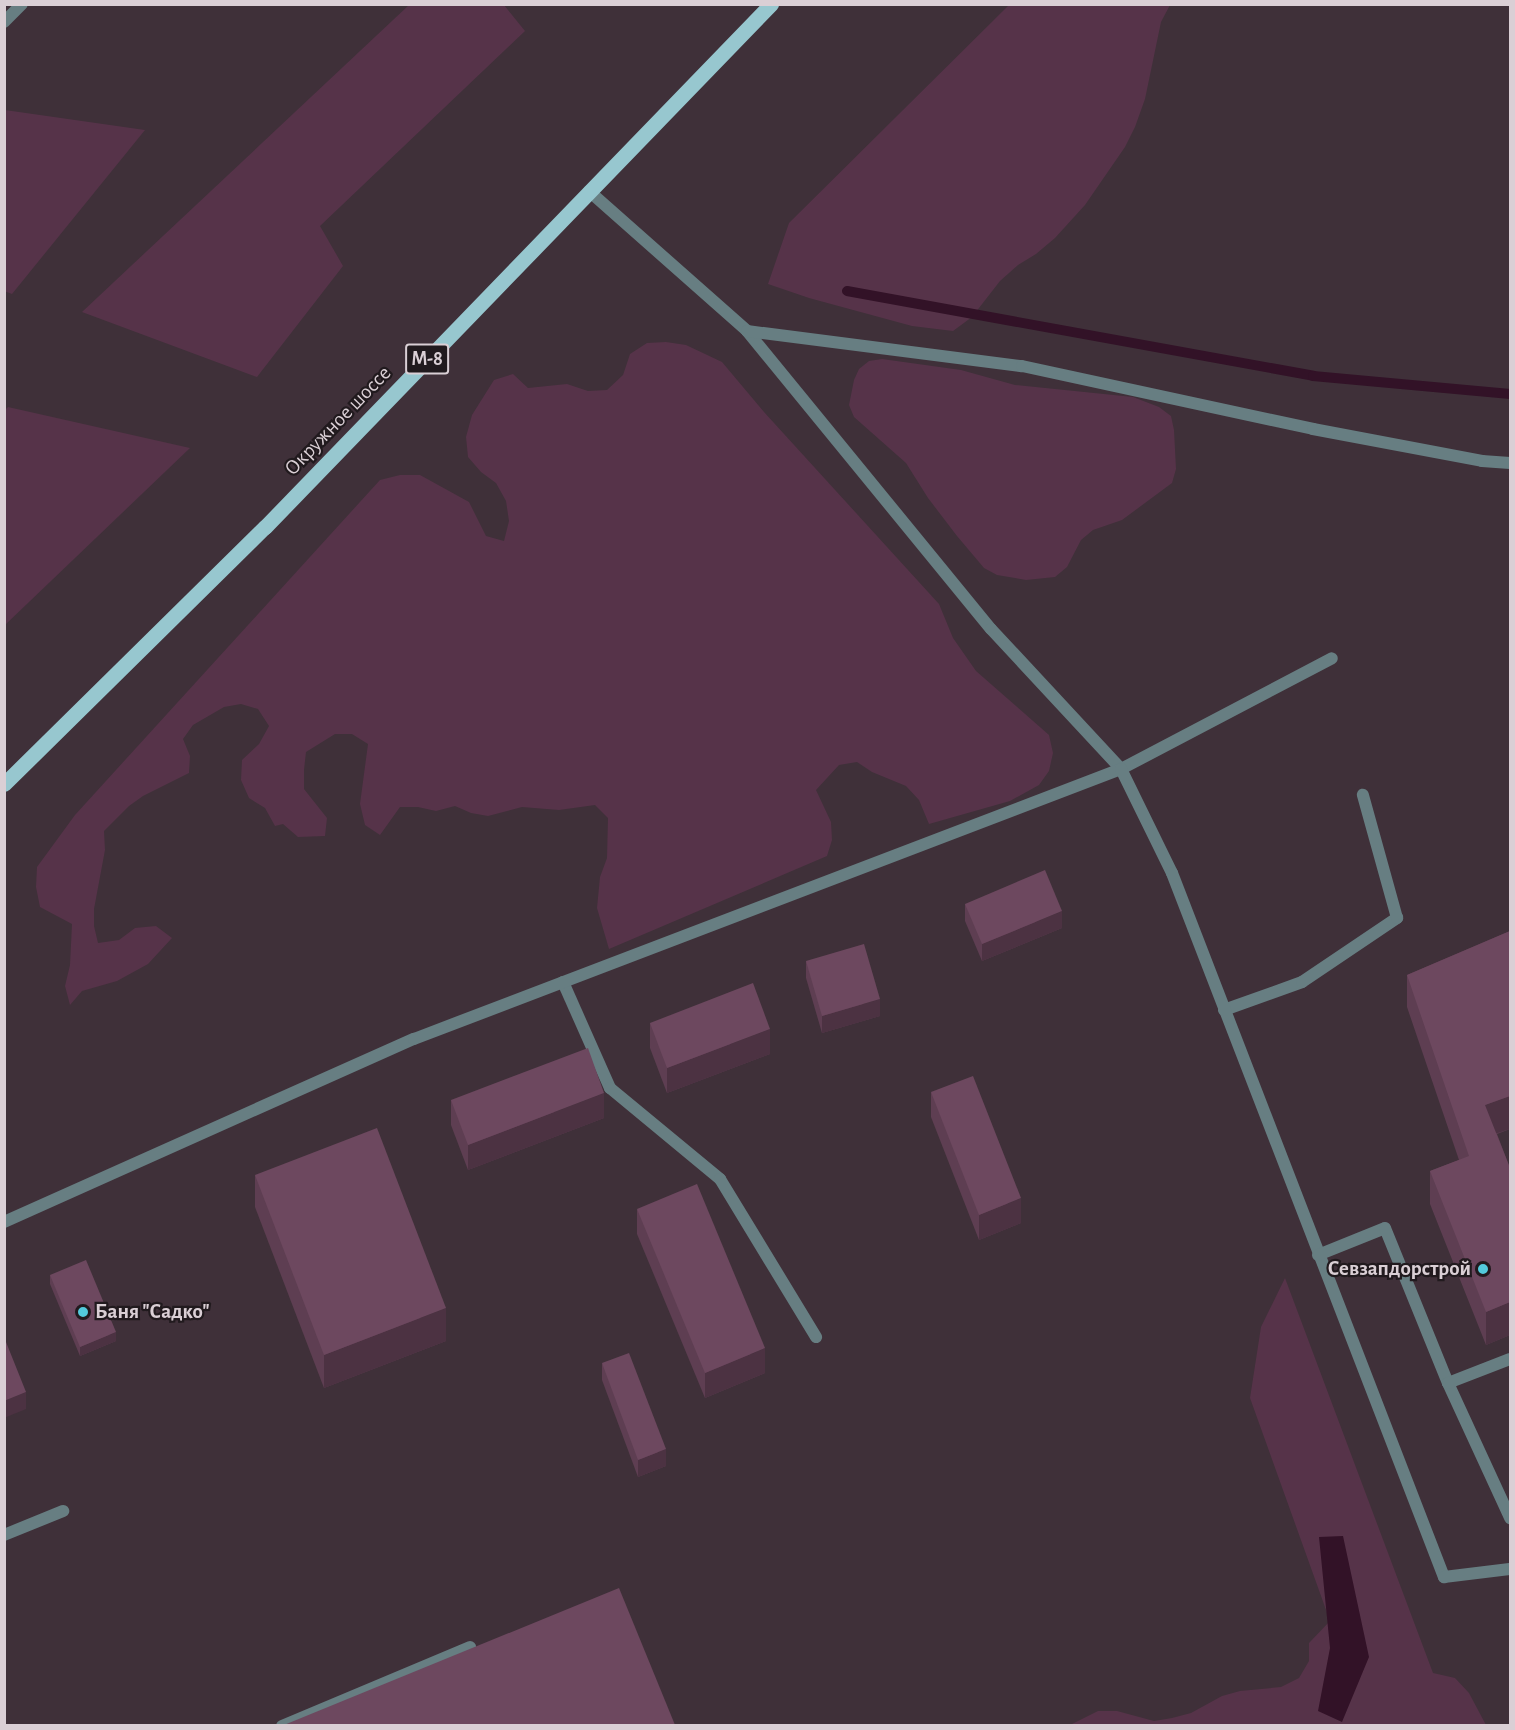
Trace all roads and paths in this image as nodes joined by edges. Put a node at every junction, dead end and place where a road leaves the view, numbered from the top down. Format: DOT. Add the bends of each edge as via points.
graph roads {
  1 [pos="22,4"];
  2 [pos="771,4"];
  3 [pos="4,22"];
  4 [pos="589,191"];
  5 [pos="747,332"];
  6 [pos="1510,462"];
  7 [pos="1332,658"];
  8 [pos="1121,769"];
  9 [pos="4,784"];
  10 [pos="1363,795"];
  11 [pos="563,982"];
  12 [pos="1224,1010"];
  13 [pos="4,1222"];
  14 [pos="1318,1255"];
  15 [pos="816,1337"];
  16 [pos="1510,1359"];
  17 [pos="1448,1383"];
  18 [pos="63,1511"];
  19 [pos="1510,1518"];
  20 [pos="4,1535"];
  21 [pos="1510,1569"];
  22 [pos="470,1647"];
  23 [pos="282,1725"];
  1 -- 3 [label="lane"];
  2 -- 4 [label="main road, Окружное шоссе / М-8"];
  4 -- 5 [label="lane"];
  4 -- 9 [label="main road, Окружное шоссе / М-8" via="265,527"];
  5 -- 6 [label="lane" via="1022,366 1313,429 1482,461"];
  5 -- 8 [label="lane" via="991,629"];
  7 -- 8 [label="lane"];
  8 -- 11 [label="lane"];
  8 -- 12 [label="lane" via="1172,873"];
  10 -- 12 [label="lane" via="1397,918 1302,982"];
  11 -- 13 [label="lane" via="414,1039"];
  11 -- 15 [label="lane" via="610,1088 720,1179"];
  12 -- 14 [label="lane"];
  14 -- 17 [label="lane" via="1385,1228"];
  14 -- 21 [label="lane" via="1444,1577"];
  16 -- 17 [label="lane"];
  17 -- 19 [label="lane"];
  18 -- 20 [label="lane"];
  22 -- 23 [label="lane"];
}
